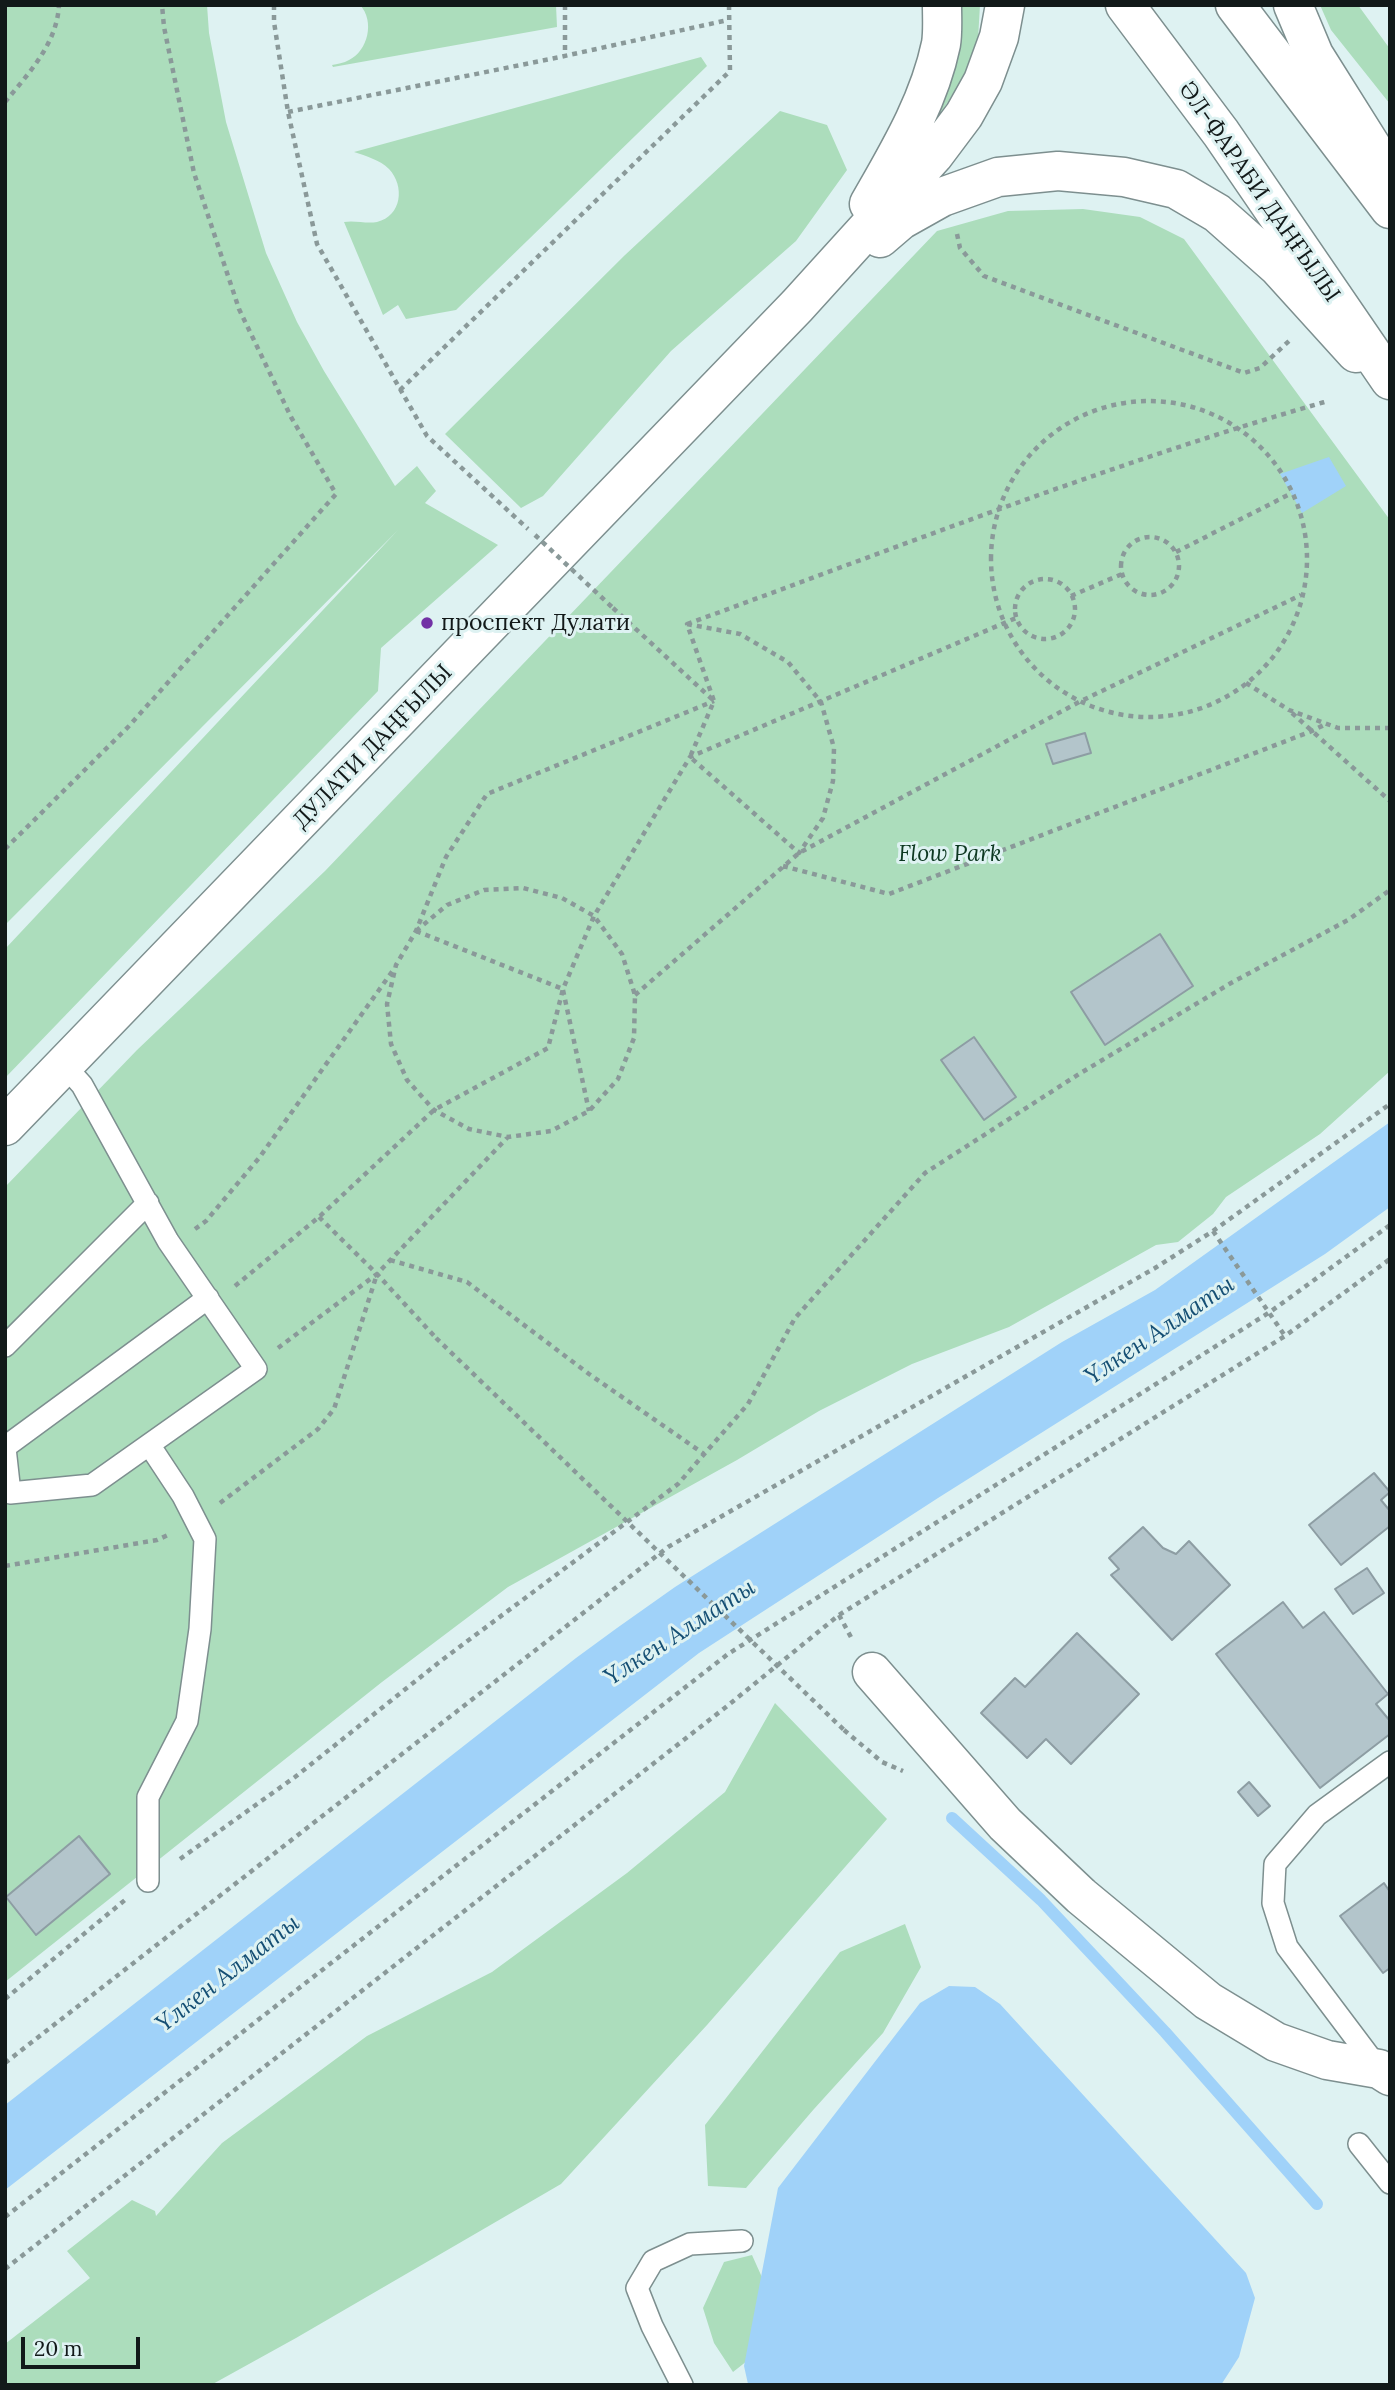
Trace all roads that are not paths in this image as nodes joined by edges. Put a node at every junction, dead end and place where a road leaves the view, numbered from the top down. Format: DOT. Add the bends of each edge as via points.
graph roads {
  1 [pos="942,5"];
  2 [pos="1004,5"];
  3 [pos="1125,5"];
  4 [pos="1235,5"];
  5 [pos="1293,5"];
  6 [pos="1390,176"];
  7 [pos="1390,209"];
  8 [pos="837,260"];
  9 [pos="797,306"];
  10 [pos="1390,380"];
  11 [pos="1390,390"];
  12 [pos="64,1065"];
  13 [pos="5,1126"];
  14 [pos="148,1203"];
  15 [pos="208,1298"];
  16 [pos="5,1346"];
  17 [pos="150,1446"];
  18 [pos="5,1448"];
  19 [pos="872,1672"];
  20 [pos="1390,1762"];
  21 [pos="148,1881"];
  22 [pos="1384,2073"];
  23 [pos="1359,2144"];
  24 [pos="1390,2183"];
  25 [pos="742,2241"];
  26 [pos="682,2385"];
  1 -- 8 [label="main road" via="941,42 927,91"];
  2 -- 8 [label="main road" via="999,37 964,115 934,155"];
  3 -- 10 [label="main road, ӘЛ-ФАРАБИ ДАҢҒЫЛЫ" via="1221,133"];
  4 -- 7 [label="main road"];
  5 -- 6 [label="main road" via="1314,55"];
  8 -- 9 [label="main road"];
  9 -- 11 [label="main road" via="901,220 942,197 998,177 1058,171 1124,177 1176,189 1217,213 1278,267"];
  9 -- 12 [label="main road, ДУЛАТИ ДАҢҒЫЛЫ"];
  12 -- 13 [label="main road, ДУЛАТИ ДАҢҒЫЛЫ"];
  12 -- 14 [label="lane" via="82,1085"];
  14 -- 15 [label="lane"];
  14 -- 16 [label="lane"];
  15 -- 17 [label="lane" via="256,1369"];
  15 -- 18 [label="lane"];
  17 -- 18 [label="lane" via="92,1485 10,1493"];
  17 -- 21 [label="lane" via="205,1539 187,1721 148,1797"];
  19 -- 22 [label="main road" via="1005,1824 1081,1896 1208,2001 1276,2042"];
  20 -- 22 [label="lane" via="1317,1815 1275,1864 1273,1903 1287,1947"];
  23 -- 24 [label="lane"];
  25 -- 26 [label="lane" via="690,2244 653,2261 637,2288"];
}
